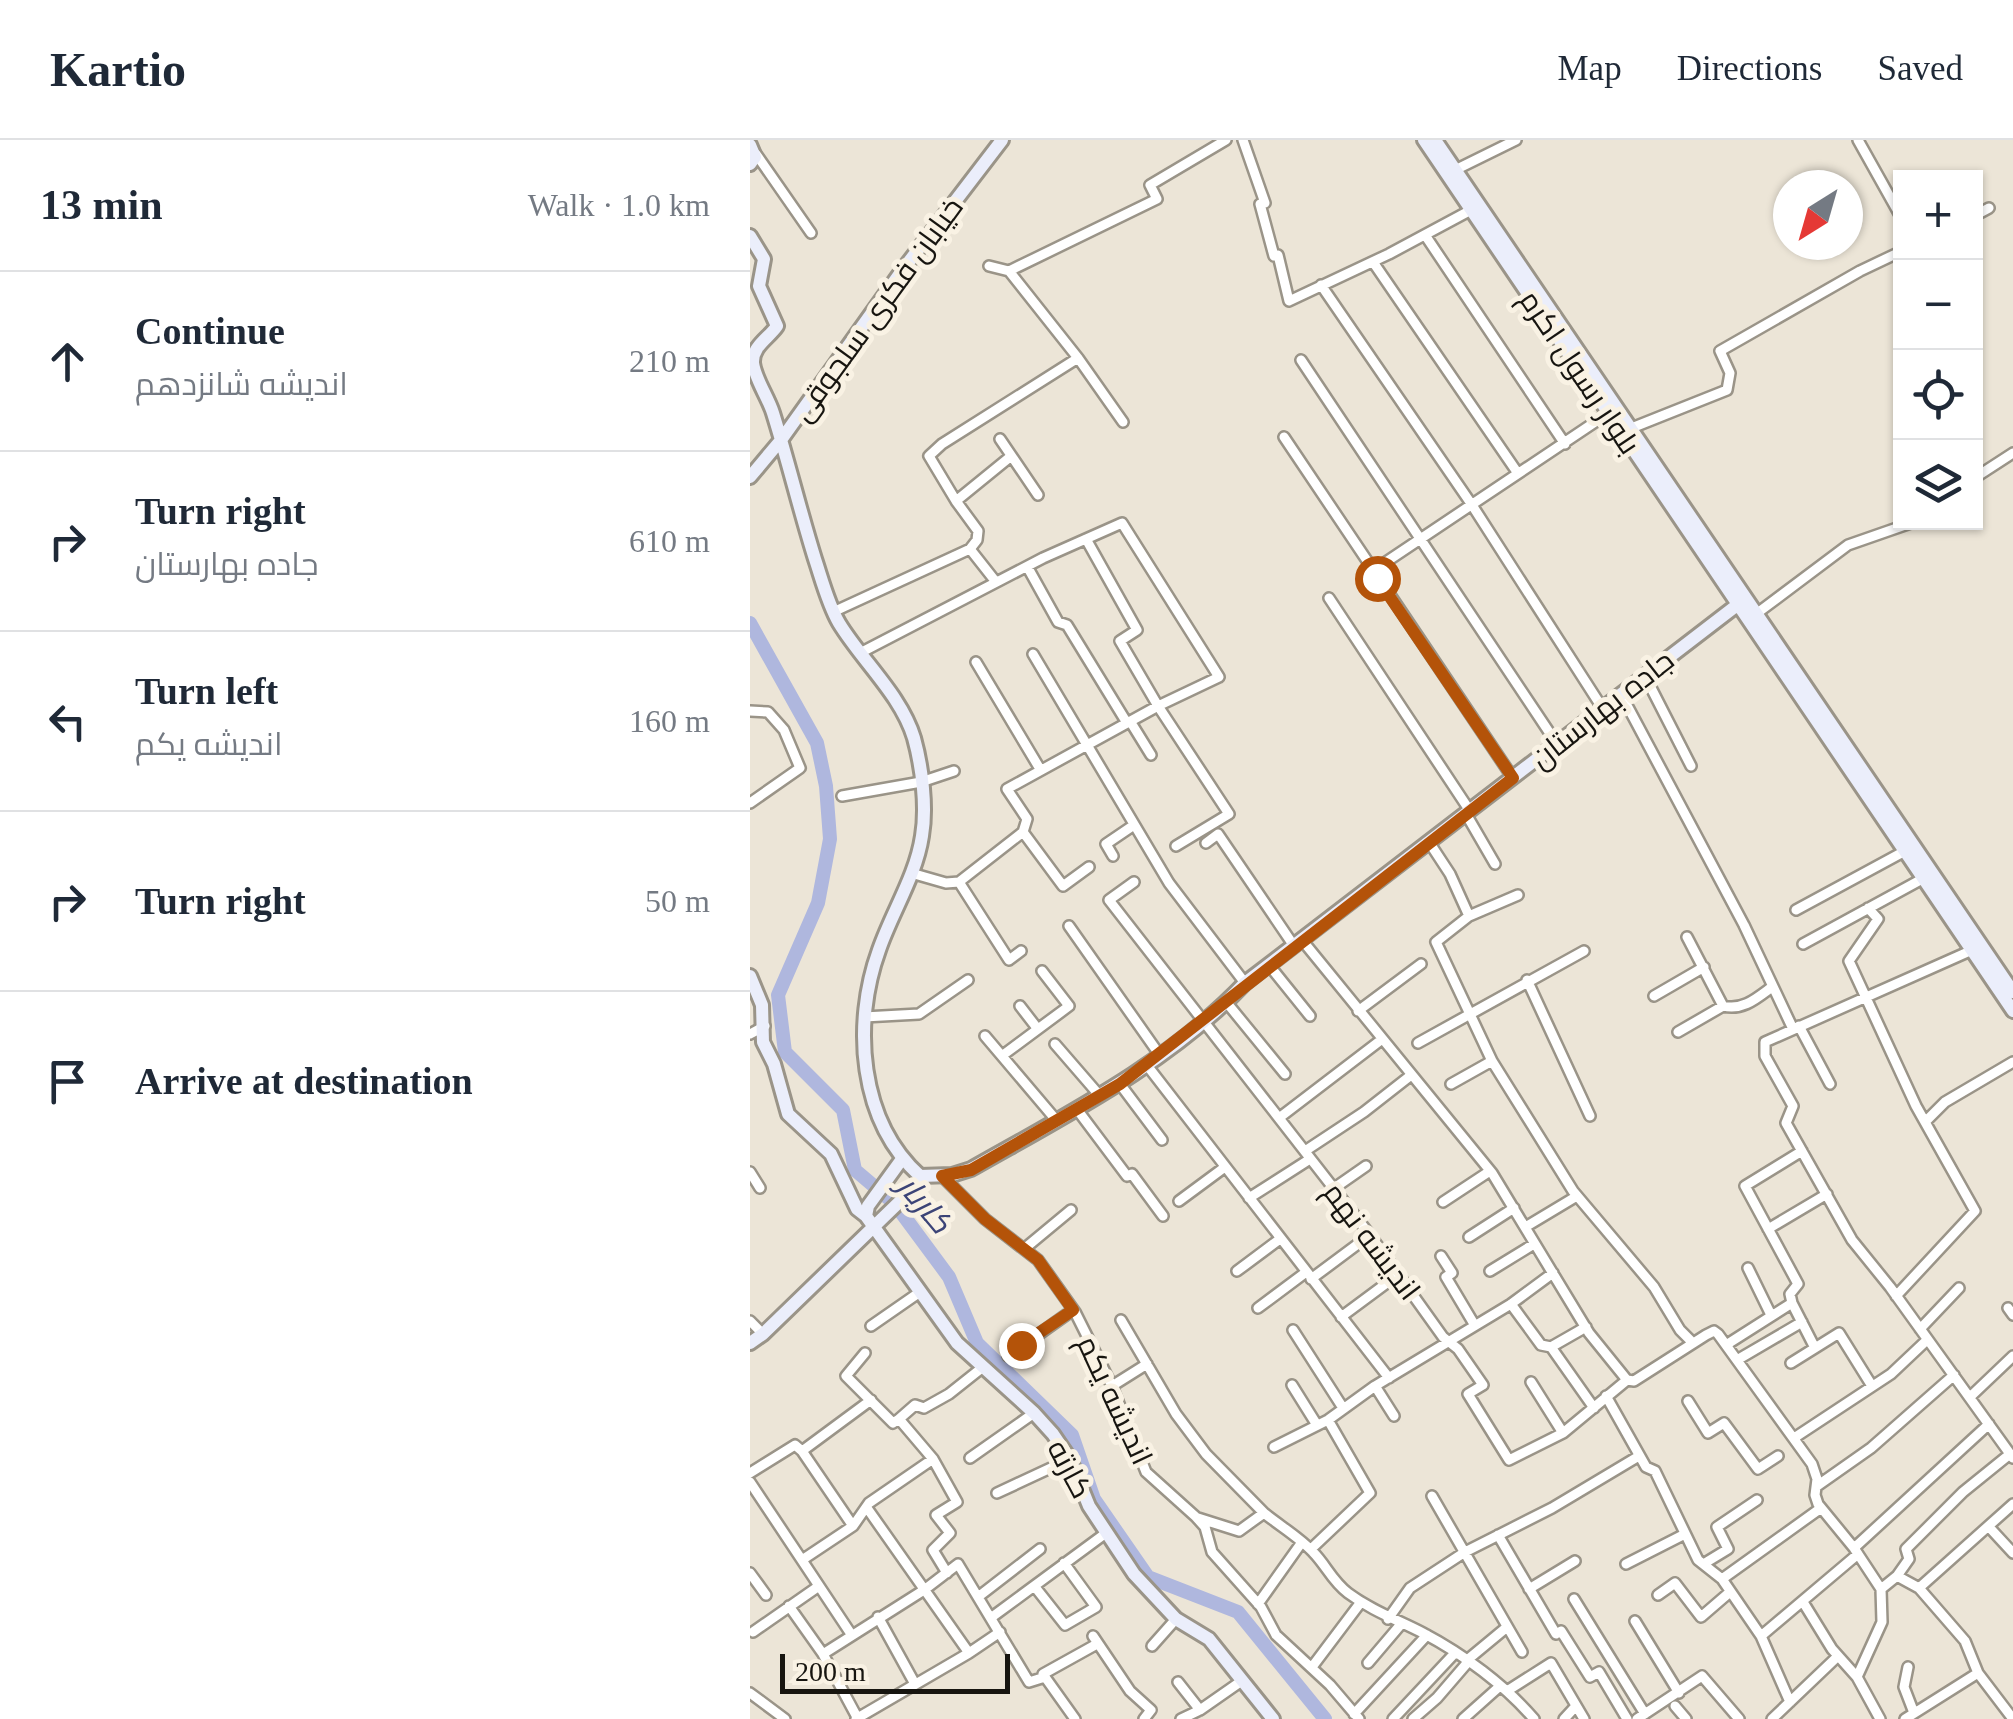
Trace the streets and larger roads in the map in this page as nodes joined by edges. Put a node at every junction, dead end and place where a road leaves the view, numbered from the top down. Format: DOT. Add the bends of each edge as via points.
graph roads {
  1 [pos="1002,140"];
  2 [pos="1226,140"];
  3 [pos="1244,140"];
  4 [pos="1424,140"];
  5 [pos="1435,140"];
  6 [pos="1516,140"];
  7 [pos="1858,140"];
  8 [pos="751,154"];
  9 [pos="1455,170"];
  10 [pos="1893,202"];
  11 [pos="1989,208"];
  12 [pos="1470,210"];
  13 [pos="1983,212"];
  14 [pos="811,233"];
  15 [pos="1425,235"];
  16 [pos="750,236"];
  17 [pos="1893,256"];
  18 [pos="1373,262"];
  19 [pos="989,266"];
  20 [pos="1010,271"];
  21 [pos="1321,285"];
  22 [pos="1078,358"];
  23 [pos="1302,360"];
  24 [pos="751,361"];
  25 [pos="1608,414"];
  26 [pos="1123,422"];
  27 [pos="1630,430"];
  28 [pos="1284,437"];
  29 [pos="1000,439"];
  30 [pos="782,440"];
  31 [pos="1565,444"];
  32 [pos="2013,453"];
  33 [pos="1010,457"];
  34 [pos="1517,472"];
  35 [pos="1983,472"];
  36 [pos="750,477"];
  37 [pos="1038,495"];
  38 [pos="956,501"];
  39 [pos="1472,504"];
  40 [pos="1893,529"];
  41 [pos="1420,538"];
  42 [pos="1086,539"];
  43 [pos="970,550"];
  44 [pos="1028,568"];
  45 [pos="1374,570"];
  46 [pos="996,582"];
  47 [pos="1329,598"];
  48 [pos="1741,601"];
  49 [pos="833,612"];
  50 [pos="1756,614"];
  51 [pos="860,653"];
  52 [pos="1033,654"];
  53 [pos="976,662"];
  54 [pos="1645,676"];
  55 [pos="1621,694"];
  56 [pos="1158,706"];
  57 [pos="1603,708"];
  58 [pos="750,710"];
  59 [pos="1128,722"];
  60 [pos="1087,744"];
  61 [pos="1557,744"];
  62 [pos="1151,755"];
  63 [pos="1692,766"];
  64 [pos="1040,769"];
  65 [pos="954,771"];
  66 [pos="1513,778"];
  67 [pos="921,782"];
  68 [pos="842,796"];
  69 [pos="750,803"];
  70 [pos="1468,812"];
  71 [pos="1134,825"];
  72 [pos="1023,832"];
  73 [pos="1429,842"];
  74 [pos="1206,843"];
  75 [pos="1176,846"];
  76 [pos="1905,852"];
  77 [pos="1113,856"];
  78 [pos="1495,864"];
  79 [pos="1089,866"];
  80 [pos="912,873"];
  81 [pos="1924,878"];
  82 [pos="960,882"];
  83 [pos="1134,882"];
  84 [pos="1518,895"];
  85 [pos="1868,908"];
  86 [pos="1796,910"];
  87 [pos="1469,916"];
  88 [pos="1069,926"];
  89 [pos="1687,937"];
  90 [pos="1298,943"];
  91 [pos="1804,944"];
  92 [pos="1584,950"];
  93 [pos="1970,950"];
  94 [pos="1020,951"];
  95 [pos="1421,964"];
  96 [pos="1269,965"];
  97 [pos="1704,967"];
  98 [pos="1042,971"];
  99 [pos="750,976"];
  100 [pos="968,980"];
  101 [pos="1527,980"];
  102 [pos="1246,984"];
  103 [pos="1772,987"];
  104 [pos="2013,992"];
  105 [pos="1654,996"];
  106 [pos="1864,996"];
  107 [pos="1227,1002"];
  108 [pos="1020,1006"];
  109 [pos="1723,1006"];
  110 [pos="1358,1011"];
  111 [pos="2013,1011"];
  112 [pos="1471,1015"];
  113 [pos="1310,1016"];
  114 [pos="864,1017"];
  115 [pos="1203,1022"];
  116 [pos="765,1026"];
  117 [pos="1796,1027"];
  118 [pos="1037,1028"];
  119 [pos="1678,1032"];
  120 [pos="750,1034"];
  121 [pos="985,1036"];
  122 [pos="1381,1040"];
  123 [pos="1418,1043"];
  124 [pos="1055,1044"];
  125 [pos="1002,1054"];
  126 [pos="1158,1054"];
  127 [pos="1492,1061"];
  128 [pos="2013,1062"];
  129 [pos="1146,1064"];
  130 [pos="1284,1074"];
  131 [pos="1410,1076"];
  132 [pos="1120,1084"];
  133 [pos="1450,1084"];
  134 [pos="1830,1084"];
  135 [pos="1100,1096"];
  136 [pos="1076,1108"];
  137 [pos="1590,1116"];
  138 [pos="1279,1118"];
  139 [pos="1056,1121"];
  140 [pos="1925,1122"];
  141 [pos="1162,1140"];
  142 [pos="1802,1151"];
  143 [pos="1308,1155"];
  144 [pos="906,1162"];
  145 [pos="1366,1166"];
  146 [pos="1225,1167"];
  147 [pos="1490,1171"];
  148 [pos="750,1172"];
  149 [pos="942,1176"];
  150 [pos="924,1178"];
  151 [pos="760,1188"];
  152 [pos="1334,1188"];
  153 [pos="1827,1194"];
  154 [pos="1577,1196"];
  155 [pos="1249,1198"];
  156 [pos="1179,1200"];
  157 [pos="1443,1202"];
  158 [pos="1514,1208"];
  159 [pos="1071,1210"];
  160 [pos="869,1216"];
  161 [pos="1163,1216"];
  162 [pos="1526,1226"];
  163 [pos="1768,1229"];
  164 [pos="1370,1236"];
  165 [pos="1468,1237"];
  166 [pos="1280,1239"];
  167 [pos="1534,1244"];
  168 [pos="1024,1250"];
  169 [pos="1440,1256"];
  170 [pos="1748,1268"];
  171 [pos="1237,1271"];
  172 [pos="1490,1271"];
  173 [pos="1553,1273"];
  174 [pos="1399,1274"];
  175 [pos="1308,1276"];
  176 [pos="1960,1288"];
  177 [pos="920,1292"];
  178 [pos="1896,1296"];
  179 [pos="1792,1303"];
  180 [pos="1510,1304"];
  181 [pos="1258,1308"];
  182 [pos="1073,1310"];
  183 [pos="1771,1316"];
  184 [pos="1341,1317"];
  185 [pos="1121,1320"];
  186 [pos="750,1321"];
  187 [pos="1802,1322"];
  188 [pos="1474,1324"];
  189 [pos="871,1326"];
  190 [pos="1586,1327"];
  191 [pos="1920,1329"];
  192 [pos="1293,1330"];
  193 [pos="763,1334"];
  194 [pos="1928,1340"];
  195 [pos="1447,1342"];
  196 [pos="750,1343"];
  197 [pos="1693,1343"];
  198 [pos="1726,1344"];
  199 [pos="1551,1347"];
  200 [pos="1815,1348"];
  201 [pos="865,1352"];
  202 [pos="1008,1356"];
  203 [pos="2013,1356"];
  204 [pos="1737,1360"];
  205 [pos="1147,1364"];
  206 [pos="1791,1364"];
  207 [pos="983,1367"];
  208 [pos="1954,1375"];
  209 [pos="1389,1378"];
  210 [pos="1627,1380"];
  211 [pos="1531,1382"];
  212 [pos="1292,1385"];
  213 [pos="1112,1386"];
  214 [pos="1375,1386"];
  215 [pos="1872,1386"];
  216 [pos="1606,1396"];
  217 [pos="1970,1397"];
  218 [pos="871,1400"];
  219 [pos="1688,1401"];
  220 [pos="1343,1408"];
  221 [pos="1594,1408"];
  222 [pos="1034,1412"];
  223 [pos="1394,1416"];
  224 [pos="899,1419"];
  225 [pos="1323,1422"];
  226 [pos="1990,1424"];
  227 [pos="1563,1433"];
  228 [pos="1794,1438"];
  229 [pos="1274,1447"];
  230 [pos="802,1451"];
  231 [pos="1639,1456"];
  232 [pos="1778,1456"];
  233 [pos="2012,1456"];
  234 [pos="933,1458"];
  235 [pos="970,1458"];
  236 [pos="1070,1459"];
  237 [pos="750,1473"];
  238 [pos="750,1482"];
  239 [pos="1818,1486"];
  240 [pos="997,1493"];
  241 [pos="1432,1496"];
  242 [pos="1757,1500"];
  243 [pos="2013,1504"];
  244 [pos="867,1508"];
  245 [pos="1821,1508"];
  246 [pos="1264,1513"];
  247 [pos="1196,1517"];
  248 [pos="854,1526"];
  249 [pos="1988,1527"];
  250 [pos="1106,1533"];
  251 [pos="1685,1534"];
  252 [pos="1498,1535"];
  253 [pos="1306,1546"];
  254 [pos="1040,1549"];
  255 [pos="1856,1551"];
  256 [pos="1465,1552"];
  257 [pos="2013,1553"];
  258 [pos="802,1560"];
  259 [pos="1575,1561"];
  260 [pos="1064,1562"];
  261 [pos="1705,1563"];
  262 [pos="1626,1564"];
  263 [pos="750,1573"];
  264 [pos="947,1574"];
  265 [pos="1897,1576"];
  266 [pos="1722,1580"];
  267 [pos="819,1586"];
  268 [pos="1035,1586"];
  269 [pos="1920,1588"];
  270 [pos="1529,1589"];
  271 [pos="1881,1589"];
  272 [pos="924,1590"];
  273 [pos="1730,1592"];
  274 [pos="766,1596"];
  275 [pos="1658,1596"];
  276 [pos="978,1597"];
  277 [pos="1574,1598"];
  278 [pos="1362,1602"];
  279 [pos="1803,1602"];
  280 [pos="1258,1604"];
  281 [pos="790,1606"];
  282 [pos="878,1617"];
  283 [pos="992,1617"];
  284 [pos="1176,1619"];
  285 [pos="1388,1619"];
  286 [pos="1635,1620"];
  287 [pos="1402,1623"];
  288 [pos="1506,1626"];
  289 [pos="753,1632"];
  290 [pos="1000,1632"];
  291 [pos="851,1634"];
  292 [pos="1427,1636"];
  293 [pos="1761,1636"];
  294 [pos="1152,1646"];
  295 [pos="1522,1652"];
  296 [pos="969,1653"];
  297 [pos="823,1654"];
  298 [pos="1454,1654"];
  299 [pos="1838,1656"];
  300 [pos="1467,1662"];
  301 [pos="1368,1663"];
  302 [pos="1908,1666"];
  303 [pos="1312,1667"];
  304 [pos="1978,1673"];
  305 [pos="1045,1677"];
  306 [pos="1857,1677"];
  307 [pos="1243,1680"];
  308 [pos="1178,1682"];
  309 [pos="915,1684"];
  310 [pos="1504,1689"];
  311 [pos="750,1693"];
  312 [pos="1680,1693"];
  313 [pos="1790,1702"];
  314 [pos="1576,1706"];
  315 [pos="1675,1706"];
  316 [pos="1200,1710"];
  317 [pos="1526,1710"];
  318 [pos="1356,1716"];
  319 [pos="1910,1716"];
  320 [pos="1641,1717"];
  321 [pos="785,1719"];
  322 [pos="857,1719"];
  323 [pos="1075,1719"];
  324 [pos="1144,1719"];
  325 [pos="1181,1719"];
  326 [pos="1273,1719"];
  327 [pos="1392,1719"];
  328 [pos="1414,1719"];
  329 [pos="1463,1719"];
  330 [pos="1517,1719"];
  331 [pos="1534,1719"];
  332 [pos="1564,1719"];
  333 [pos="1584,1719"];
  334 [pos="1627,1719"];
  335 [pos="1686,1719"];
  336 [pos="1739,1719"];
  337 [pos="1772,1719"];
  338 [pos="1880,1719"];
  339 [pos="2013,1719"];
  1 -- 30 [label="street, خیابان فکری سلجوقی"];
  2 -- 20 [label="street" via="1150,185 1157,199"];
  3 -- 21 [label="street" via="1289,301"];
  4 -- 12 [label="street, بلوار رسول اکرم"];
  5 -- 9 [label="street, بلوار رسول اکرم"];
  6 -- 9 [label="street"];
  7 -- 10 [label="street"];
  8 -- 14 [label="street"];
  9 -- 27 [label="street, بلوار رسول اکرم"];
  11 -- 13 [label="street"];
  12 -- 15 [label="street"];
  12 -- 25 [label="street, بلوار رسول اکرم"];
  15 -- 18 [label="street"];
  15 -- 31 [label="street"];
  16 -- 24 [label="street" via="764,258 759,286 777,326"];
  17 -- 27 [label="street" via="1720,351 1730,373 1727,390"];
  18 -- 21 [label="street"];
  18 -- 34 [label="street"];
  19 -- 20 [label="street"];
  20 -- 22 [label="street"];
  21 -- 39 [label="street"];
  22 -- 26 [label="street"];
  22 -- 38 [label="street" via="929,456"];
  23 -- 41 [label="street"];
  24 -- 30 [label="street"];
  25 -- 31 [label="street"];
  25 -- 48 [label="street, بلوار رسول اکرم"];
  27 -- 48 [label="street, بلوار رسول اکرم"];
  28 -- 45 [label="street"];
  29 -- 33 [label="street"];
  30 -- 36 [label="street, خیابان فکری سلجوقی"];
  30 -- 49 [label="street"];
  31 -- 34 [label="street"];
  32 -- 35 [label="street"];
  33 -- 37 [label="street"];
  33 -- 38 [label="street"];
  34 -- 39 [label="street"];
  38 -- 43 [label="street" via="978,531"];
  39 -- 41 [label="street"];
  39 -- 57 [label="street"];
  40 -- 50 [label="street" via="1848,544"];
  41 -- 45 [label="street"];
  41 -- 61 [label="street"];
  42 -- 44 [label="street"];
  42 -- 56 [label="street" via="1136,630 1120,640"];
  42 -- 56 [label="street" via="1122,523 1219,677"];
  43 -- 46 [label="street"];
  43 -- 49 [label="street"];
  44 -- 46 [label="street"];
  44 -- 59 [label="street"];
  45 -- 66 [label="street"];
  46 -- 51 [label="street"];
  47 -- 70 [label="street"];
  48 -- 50 [label="street, بلوار رسول اکرم"];
  48 -- 54 [label="street, جاده بهارستان"];
  48 -- 76 [label="street, بلوار رسول اکرم"];
  49 -- 51 [label="street"];
  50 -- 104 [label="street, بلوار رسول اکرم"];
  51 -- 67 [label="street" via="908,724"];
  52 -- 60 [label="street"];
  53 -- 64 [label="street"];
  54 -- 55 [label="street, جاده بهارستان"];
  54 -- 63 [label="street"];
  55 -- 57 [label="street, جاده بهارستان"];
  55 -- 103 [label="street"];
  56 -- 59 [label="street"];
  56 -- 75 [label="street" via="1229,814"];
  57 -- 61 [label="street, جاده بهارستان"];
  58 -- 69 [label="street" via="768,712 784,730 800,768"];
  59 -- 60 [label="street"];
  59 -- 62 [label="street"];
  60 -- 64 [label="street"];
  60 -- 71 [label="street"];
  61 -- 66 [label="street, جاده بهارستان"];
  64 -- 72 [label="street" via="1007,788 1027,819"];
  65 -- 67 [label="street"];
  66 -- 70 [label="street, جاده بهارستان"];
  67 -- 68 [label="street"];
  67 -- 80 [label="street" via="923,834"];
  70 -- 73 [label="street, جاده بهارستان"];
  70 -- 78 [label="street"];
  71 -- 77 [label="street" via="1106,844"];
  71 -- 102 [label="street"];
  72 -- 79 [label="street" via="1063,886"];
  72 -- 82 [label="street"];
  73 -- 87 [label="street"];
  73 -- 90 [label="street, جاده بهارستان"];
  74 -- 90 [label="street" via="1218,834"];
  76 -- 81 [label="street, بلوار رسول اکرم"];
  76 -- 86 [label="street"];
  80 -- 82 [label="street"];
  80 -- 114 [label="street" via="878,951"];
  81 -- 85 [label="street"];
  81 -- 93 [label="street, بلوار رسول اکرم"];
  82 -- 94 [label="street" via="1009,960"];
  83 -- 115 [label="street, اندیشه نهم" via="1109,900"];
  84 -- 87 [label="street"];
  85 -- 91 [label="street"];
  85 -- 106 [label="street" via="1878,919 1849,961"];
  87 -- 112 [label="street" via="1436,942"];
  88 -- 126 [label="street"];
  89 -- 97 [label="street"];
  90 -- 96 [label="street, جاده بهارستان"];
  90 -- 110 [label="street"];
  92 -- 101 [label="street"];
  93 -- 106 [label="street"];
  93 -- 111 [label="street, بلوار رسول اکرم"];
  95 -- 110 [label="street"];
  96 -- 102 [label="street, جاده بهارستان"];
  96 -- 113 [label="street"];
  97 -- 105 [label="street"];
  97 -- 109 [label="street"];
  98 -- 118 [label="street" via="1068,1006"];
  99 -- 116 [label="street, کارته"];
  100 -- 114 [label="street" via="919,1014"];
  101 -- 112 [label="street"];
  101 -- 137 [label="street"];
  102 -- 107 [label="street, جاده بهارستان"];
  103 -- 109 [label="street" via="1750,1003"];
  103 -- 117 [label="street"];
  106 -- 117 [label="street"];
  106 -- 140 [label="street"];
  107 -- 115 [label="street, جاده بهارستان"];
  107 -- 130 [label="street"];
  108 -- 118 [label="street"];
  109 -- 119 [label="street"];
  110 -- 122 [label="street"];
  112 -- 123 [label="street"];
  112 -- 127 [label="street"];
  114 -- 144 [label="street" via="874,1101"];
  115 -- 126 [label="street, جاده بهارستان"];
  115 -- 138 [label="street, اندیشه نهم"];
  116 -- 120 [label="street"];
  116 -- 160 [label="street, کارته" via="763,1042 788,1114 831,1154 857,1209"];
  117 -- 134 [label="street"];
  117 -- 142 [label="street" via="1765,1042 1765,1056 1793,1106 1786,1123"];
  118 -- 125 [label="street"];
  121 -- 125 [label="street"];
  122 -- 131 [label="street"];
  122 -- 138 [label="street"];
  124 -- 135 [label="street"];
  125 -- 139 [label="street"];
  126 -- 129 [label="street, جاده بهارستان"];
  127 -- 133 [label="street"];
  127 -- 154 [label="street"];
  128 -- 140 [label="street" via="1944,1102"];
  129 -- 132 [label="street, جاده بهارستان"];
  129 -- 146 [label="street"];
  131 -- 143 [label="street"];
  131 -- 147 [label="street"];
  132 -- 135 [label="street, جاده بهارستان"];
  132 -- 141 [label="street"];
  135 -- 136 [label="street, جاده بهارستان"];
  136 -- 139 [label="street, جاده بهارستان"];
  136 -- 161 [label="street"];
  138 -- 143 [label="street, اندیشه نهم"];
  139 -- 149 [label="street, جاده بهارستان" via="971,1170"];
  140 -- 178 [label="street" via="1975,1211"];
  142 -- 153 [label="street"];
  142 -- 163 [label="street" via="1745,1186"];
  143 -- 152 [label="street, اندیشه نهم"];
  143 -- 155 [label="street"];
  144 -- 150 [label="street"];
  144 -- 160 [label="street" via="884,1182"];
  145 -- 152 [label="street"];
  146 -- 155 [label="street"];
  146 -- 156 [label="street"];
  147 -- 157 [label="street"];
  147 -- 158 [label="street"];
  148 -- 151 [label="street"];
  149 -- 150 [label="street, جاده بهارستان"];
  149 -- 168 [label="street, اندیشه یکم"];
  150 -- 160 [label="street" via="886,1214"];
  152 -- 164 [label="street, اندیشه نهم"];
  153 -- 163 [label="street"];
  153 -- 178 [label="street" via="1852,1240"];
  154 -- 162 [label="street"];
  154 -- 197 [label="street"];
  155 -- 166 [label="street"];
  158 -- 162 [label="street"];
  158 -- 165 [label="street"];
  159 -- 168 [label="street"];
  160 -- 177 [label="street, کارته"];
  160 -- 193 [label="street"];
  162 -- 167 [label="street"];
  163 -- 179 [label="street" via="1798,1284"];
  164 -- 174 [label="street, اندیشه نهم"];
  164 -- 175 [label="street"];
  166 -- 171 [label="street"];
  166 -- 175 [label="street"];
  167 -- 172 [label="street"];
  167 -- 173 [label="street"];
  168 -- 182 [label="street, اندیشه یکم"];
  169 -- 188 [label="street"];
  170 -- 183 [label="street"];
  173 -- 180 [label="street"];
  173 -- 190 [label="street"];
  174 -- 184 [label="street"];
  174 -- 195 [label="street, اندیشه نهم"];
  175 -- 181 [label="street"];
  175 -- 184 [label="street"];
  176 -- 191 [label="street"];
  177 -- 189 [label="street"];
  177 -- 207 [label="street, کارته"];
  178 -- 191 [label="street"];
  179 -- 183 [label="street"];
  179 -- 187 [label="street"];
  180 -- 188 [label="street"];
  180 -- 199 [label="street" via="1541,1345"];
  182 -- 202 [label="street"];
  182 -- 213 [label="street, اندیشه یکم"];
  183 -- 198 [label="street"];
  184 -- 209 [label="street"];
  185 -- 205 [label="street"];
  186 -- 193 [label="street"];
  187 -- 200 [label="street"];
  187 -- 204 [label="street"];
  188 -- 195 [label="street"];
  190 -- 199 [label="street"];
  190 -- 210 [label="street"];
  191 -- 194 [label="street"];
  192 -- 220 [label="street"];
  193 -- 196 [label="street"];
  194 -- 208 [label="street"];
  194 -- 215 [label="street"];
  195 -- 209 [label="street"];
  195 -- 227 [label="street, اندیشه نهم" via="1483,1385 1468,1394 1509,1460"];
  197 -- 198 [label="street" via="1714,1331"];
  197 -- 210 [label="street"];
  198 -- 204 [label="street"];
  199 -- 221 [label="street"];
  200 -- 206 [label="street"];
  200 -- 215 [label="street" via="1839,1333"];
  201 -- 218 [label="street" via="846,1376"];
  203 -- 217 [label="street"];
  204 -- 228 [label="street"];
  205 -- 213 [label="street"];
  205 -- 246 [label="street" via="1206,1454"];
  207 -- 222 [label="street, کارته"];
  207 -- 224 [label="street" via="949,1394 924,1408 915,1405"];
  208 -- 217 [label="street"];
  208 -- 239 [label="street"];
  209 -- 214 [label="street"];
  210 -- 216 [label="street"];
  211 -- 227 [label="street"];
  212 -- 225 [label="street"];
  213 -- 247 [label="street, اندیشه یکم" via="1146,1472"];
  214 -- 220 [label="street"];
  214 -- 223 [label="street"];
  215 -- 228 [label="street"];
  216 -- 221 [label="street"];
  216 -- 231 [label="street"];
  217 -- 226 [label="street"];
  218 -- 224 [label="street" via="893,1423"];
  218 -- 230 [label="street"];
  219 -- 232 [label="street" via="1708,1433 1724,1423 1758,1469"];
  220 -- 225 [label="street"];
  221 -- 227 [label="street"];
  222 -- 235 [label="street"];
  222 -- 236 [label="street, کارته"];
  224 -- 234 [label="street"];
  225 -- 229 [label="street"];
  225 -- 253 [label="street" via="1370,1492"];
  226 -- 233 [label="street"];
  226 -- 255 [label="street"];
  228 -- 239 [label="street"];
  230 -- 237 [label="street" via="795,1445"];
  230 -- 248 [label="street"];
  231 -- 251 [label="street" via="1654,1471"];
  231 -- 252 [label="street"];
  233 -- 265 [label="street" via="1914,1540"];
  234 -- 244 [label="street"];
  234 -- 264 [label="street" via="958,1502 936,1515 950,1533 933,1550"];
  236 -- 240 [label="street"];
  236 -- 250 [label="street, کارته"];
  238 -- 258 [label="street"];
  239 -- 245 [label="street"];
  241 -- 256 [label="street"];
  242 -- 261 [label="street" via="1717,1527 1728,1548"];
  243 -- 249 [label="street"];
  244 -- 248 [label="street"];
  244 -- 272 [label="street"];
  245 -- 255 [label="street"];
  245 -- 266 [label="street"];
  246 -- 247 [label="street" via="1240,1532"];
  246 -- 253 [label="street"];
  247 -- 280 [label="street, اندیشه یکم" via="1212,1552"];
  248 -- 258 [label="street"];
  249 -- 257 [label="street"];
  249 -- 269 [label="street"];
  250 -- 260 [label="street"];
  250 -- 284 [label="street, کارته"];
  251 -- 261 [label="street"];
  251 -- 262 [label="street"];
  252 -- 256 [label="street"];
  252 -- 270 [label="street"];
  253 -- 278 [label="street" via="1334,1582"];
  253 -- 280 [label="street"];
  254 -- 276 [label="street"];
  255 -- 271 [label="street"];
  255 -- 279 [label="street"];
  256 -- 285 [label="street" via="1410,1588"];
  256 -- 288 [label="street"];
  258 -- 267 [label="street"];
  259 -- 270 [label="street"];
  260 -- 268 [label="street"];
  260 -- 268 [label="street" via="1096,1607 1065,1625"];
  261 -- 266 [label="street"];
  263 -- 274 [label="street"];
  264 -- 272 [label="street"];
  264 -- 276 [label="street" via="958,1564"];
  265 -- 269 [label="street"];
  265 -- 271 [label="street"];
  266 -- 273 [label="street"];
  267 -- 281 [label="street"];
  267 -- 291 [label="street"];
  268 -- 283 [label="street"];
  269 -- 304 [label="street" via="1965,1641"];
  270 -- 334 [label="street" via="1590,1677 1599,1672"];
  271 -- 306 [label="street" via="1882,1622"];
  272 -- 282 [label="street"];
  272 -- 296 [label="street"];
  273 -- 275 [label="street" via="1702,1617 1676,1584"];
  273 -- 293 [label="street"];
  276 -- 283 [label="street"];
  277 -- 320 [label="street"];
  278 -- 285 [label="street"];
  278 -- 303 [label="street"];
  279 -- 293 [label="street"];
  279 -- 299 [label="street"];
  280 -- 303 [label="street, اندیشه یکم" via="1276,1635"];
  281 -- 289 [label="street"];
  281 -- 297 [label="street"];
  282 -- 291 [label="street"];
  282 -- 309 [label="street"];
  283 -- 290 [label="street"];
  284 -- 294 [label="street"];
  284 -- 307 [label="street, کارته" via="1209,1639"];
  285 -- 287 [label="street"];
  286 -- 312 [label="street"];
  287 -- 292 [label="street"];
  287 -- 301 [label="street"];
  288 -- 295 [label="street"];
  288 -- 300 [label="street"];
  290 -- 296 [label="street"];
  290 -- 305 [label="street" via="1029,1682"];
  291 -- 297 [label="street"];
  292 -- 298 [label="street"];
  292 -- 318 [label="street"];
  293 -- 313 [label="street"];
  296 -- 309 [label="street"];
  297 -- 322 [label="street"];
  298 -- 300 [label="street"];
  298 -- 327 [label="street"];
  299 -- 306 [label="street"];
  299 -- 313 [label="street"];
  300 -- 310 [label="street"];
  300 -- 328 [label="street"];
  302 -- 319 [label="street"];
  303 -- 318 [label="street, اندیشه یکم"];
  304 -- 319 [label="street"];
  304 -- 339 [label="street"];
  305 -- 323 [label="street"];
  305 -- 324 [label="street" via="1095,1640 1151,1710"];
  306 -- 338 [label="street"];
  307 -- 316 [label="street"];
  307 -- 326 [label="street, کارته"];
  308 -- 316 [label="street"];
  309 -- 322 [label="street"];
  310 -- 314 [label="street" via="1551,1662"];
  310 -- 317 [label="street"];
  310 -- 329 [label="street"];
  311 -- 321 [label="street"];
  312 -- 320 [label="street"];
  312 -- 336 [label="street" via="1702,1676"];
  313 -- 337 [label="street"];
  314 -- 332 [label="street"];
  314 -- 333 [label="street"];
  315 -- 335 [label="street"];
  316 -- 325 [label="street"];
  317 -- 330 [label="street"];
  317 -- 331 [label="street"];
}
